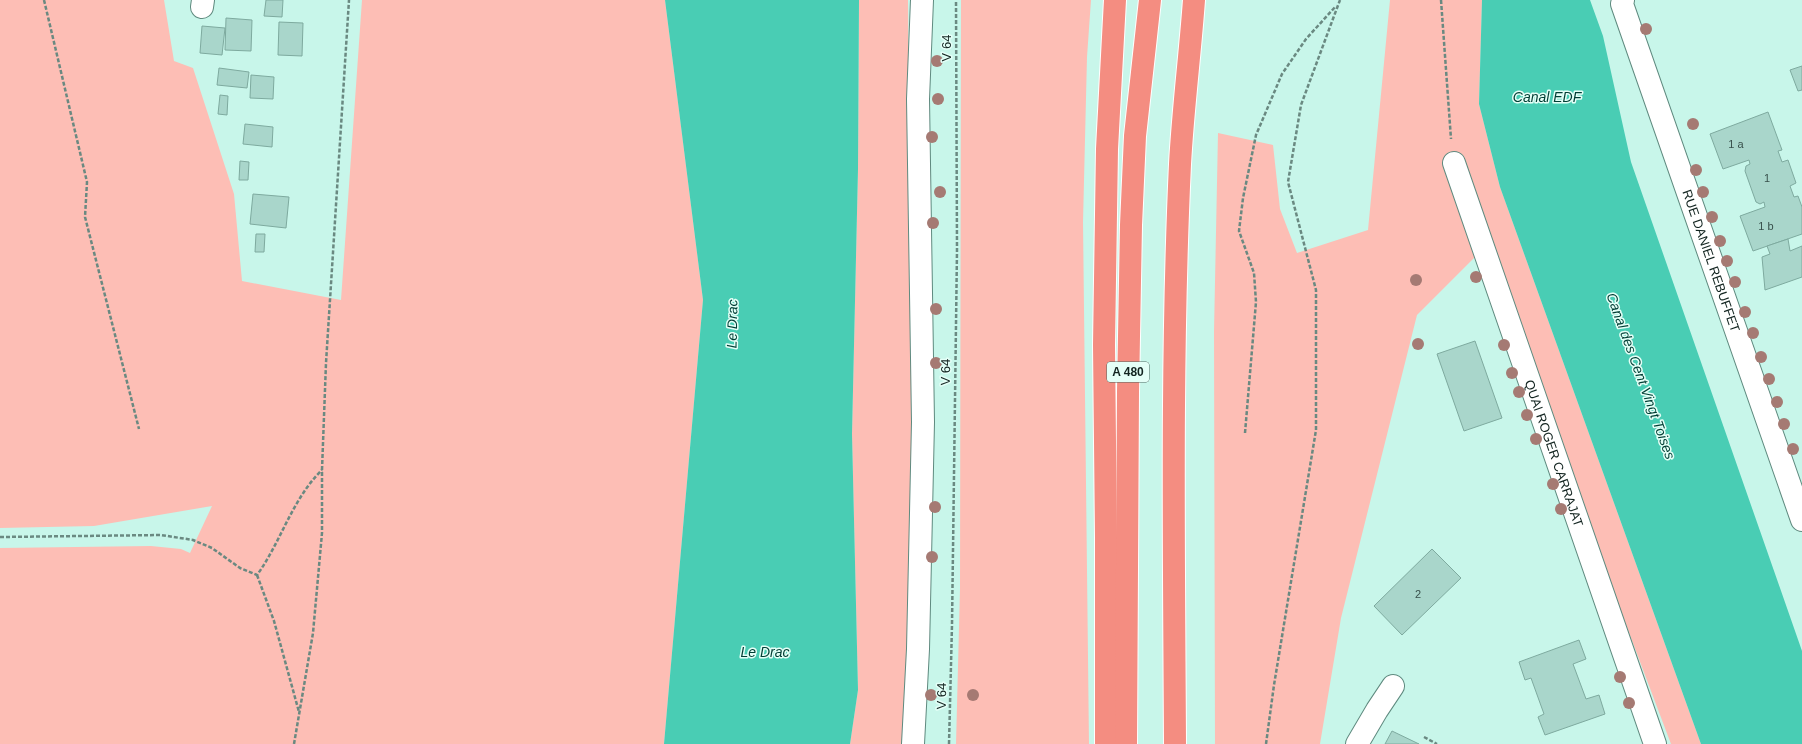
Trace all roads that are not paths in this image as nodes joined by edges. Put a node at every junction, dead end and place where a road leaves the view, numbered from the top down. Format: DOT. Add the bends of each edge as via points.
graph roads {
  1 [pos="922,0"];
  2 [pos="1115,0"];
  3 [pos="1150,0"];
  4 [pos="1194,0"];
  5 [pos="1623,0"];
  6 [pos="1454,162"];
  7 [pos="1802,520"];
  8 [pos="1393,686"];
  9 [pos="913,744"];
  10 [pos="1106,744"];
  11 [pos="1126,744"];
  12 [pos="1175,744"];
  13 [pos="1357,744"];
  14 [pos="1655,744"];
  1 -- 9 [label="street" via="918,99 923,429"];
  2 -- 10 [label="highway" via="1107,149 1104,345"];
  3 -- 11 [label="highway, A 480" via="1136,136 1131,225"];
  4 -- 12 [label="highway" via="1180,161 1176,273"];
  5 -- 7 [label="street, RUE DANIEL REBUFFET" via="1622,4"];
  6 -- 14 [label="street, QUAI ROGER CARRAJAT"];
  8 -- 13 [label="street"];
}
